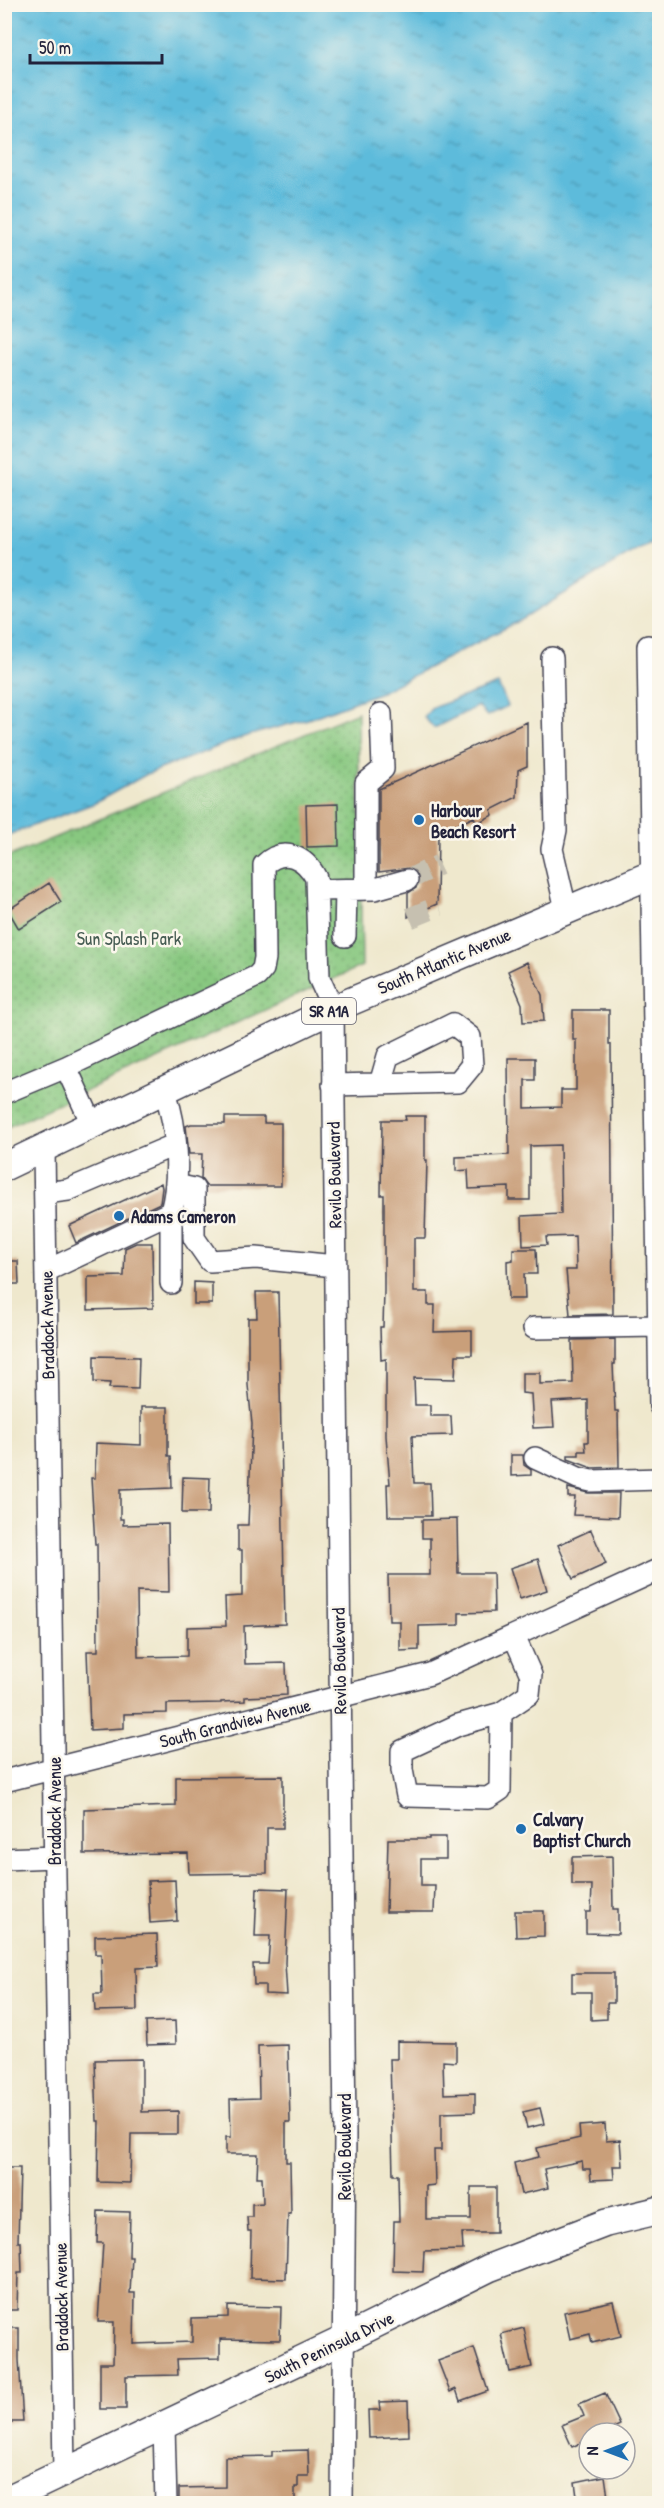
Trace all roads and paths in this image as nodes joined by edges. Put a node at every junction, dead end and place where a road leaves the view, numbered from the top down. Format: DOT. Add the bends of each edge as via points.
graph roads {
  1 [pos="648,646"];
  2 [pos="552,658"];
  3 [pos="381,714"];
  4 [pos="656,872"];
  5 [pos="407,880"];
  6 [pos="356,889"];
  7 [pos="318,890"];
  8 [pos="566,909"];
  9 [pos="345,936"];
  10 [pos="333,1009"];
  11 [pos="66,1067"];
  12 [pos="380,1084"];
  13 [pos="333,1085"];
  14 [pos="165,1091"];
  15 [pos="4,1093"];
  16 [pos="93,1126"];
  17 [pos="174,1145"];
  18 [pos="44,1150"];
  19 [pos="4,1167"];
  20 [pos="176,1185"];
  21 [pos="45,1193"];
  22 [pos="171,1212"];
  23 [pos="335,1266"];
  24 [pos="46,1271"];
  25 [pos="171,1283"];
  26 [pos="659,1326"];
  27 [pos="534,1328"];
  28 [pos="660,1406"];
  29 [pos="535,1458"];
  30 [pos="660,1479"];
  31 [pos="660,1569"];
  32 [pos="514,1636"];
  33 [pos="339,1698"];
  34 [pos="501,1713"];
  35 [pos="54,1768"];
  36 [pos="4,1781"];
  37 [pos="54,1857"];
  38 [pos="4,1859"];
  39 [pos="660,2210"];
  40 [pos="345,2339"];
  41 [pos="164,2426"];
  42 [pos="64,2473"];
  43 [pos="6,2502"];
  44 [pos="166,2504"];
  45 [pos="342,2504"];
  1 -- 4 [label="street"];
  2 -- 8 [label="street" via="556,830 552,849"];
  3 -- 6 [label="street" via="383,769 366,783"];
  4 -- 8 [label="main road, South Atlantic Avenue / SR A1A"];
  4 -- 26 [label="street"];
  5 -- 6 [label="street"];
  6 -- 7 [label="street"];
  6 -- 9 [label="street"];
  7 -- 10 [label="street, Revilo Boulevard" via="319,978"];
  7 -- 11 [label="street, Revilo Boulevard" via="310,866 302,859 289,855 270,859 264,865 264,958 263,969 257,976"];
  8 -- 10 [label="main road, South Atlantic Avenue / SR A1A"];
  10 -- 13 [label="street, Revilo Boulevard"];
  10 -- 14 [label="main road, South Atlantic Avenue / SR A1A"];
  11 -- 15 [label="street"];
  11 -- 16 [label="street"];
  12 -- 13 [label="street"];
  13 -- 23 [label="street, Revilo Boulevard"];
  14 -- 16 [label="main road, South Atlantic Avenue / SR A1A"];
  14 -- 17 [label="street" via="172,1113"];
  16 -- 18 [label="main road, South Atlantic Avenue / SR A1A"];
  17 -- 20 [label="street"];
  17 -- 21 [label="street" via="68,1190"];
  18 -- 19 [label="main road, South Atlantic Avenue / SR A1A"];
  18 -- 21 [label="street, Braddock Avenue"];
  20 -- 22 [label="street"];
  20 -- 23 [label="street" via="194,1189 194,1238 210,1261 256,1258"];
  21 -- 24 [label="street, Braddock Avenue"];
  22 -- 24 [label="street"];
  22 -- 25 [label="street"];
  23 -- 33 [label="street, Revilo Boulevard"];
  24 -- 35 [label="street, Braddock Avenue"];
  26 -- 27 [label="street"];
  26 -- 28 [label="street"];
  29 -- 30 [label="street" via="591,1481"];
  31 -- 32 [label="street, South Grandview Avenue"];
  32 -- 33 [label="street, South Grandview Avenue" via="430,1674"];
  32 -- 34 [label="street" via="531,1675 529,1694"];
  33 -- 35 [label="street, South Grandview Avenue"];
  33 -- 40 [label="street, Revilo Boulevard"];
  34 -- 34 [label="street" via="500,1790 488,1798 407,1796 402,1751 458,1725"];
  35 -- 36 [label="street, South Grandview Avenue"];
  35 -- 37 [label="street, Braddock Avenue"];
  37 -- 38 [label="street"];
  37 -- 42 [label="street, Braddock Avenue"];
  39 -- 40 [label="main road, South Peninsula Drive" via="606,2223 489,2268"];
  40 -- 41 [label="main road, South Peninsula Drive"];
  40 -- 45 [label="street, Revilo Boulevard"];
  41 -- 42 [label="main road, South Peninsula Drive"];
  41 -- 44 [label="street"];
  42 -- 43 [label="main road, South Peninsula Drive"];
}
